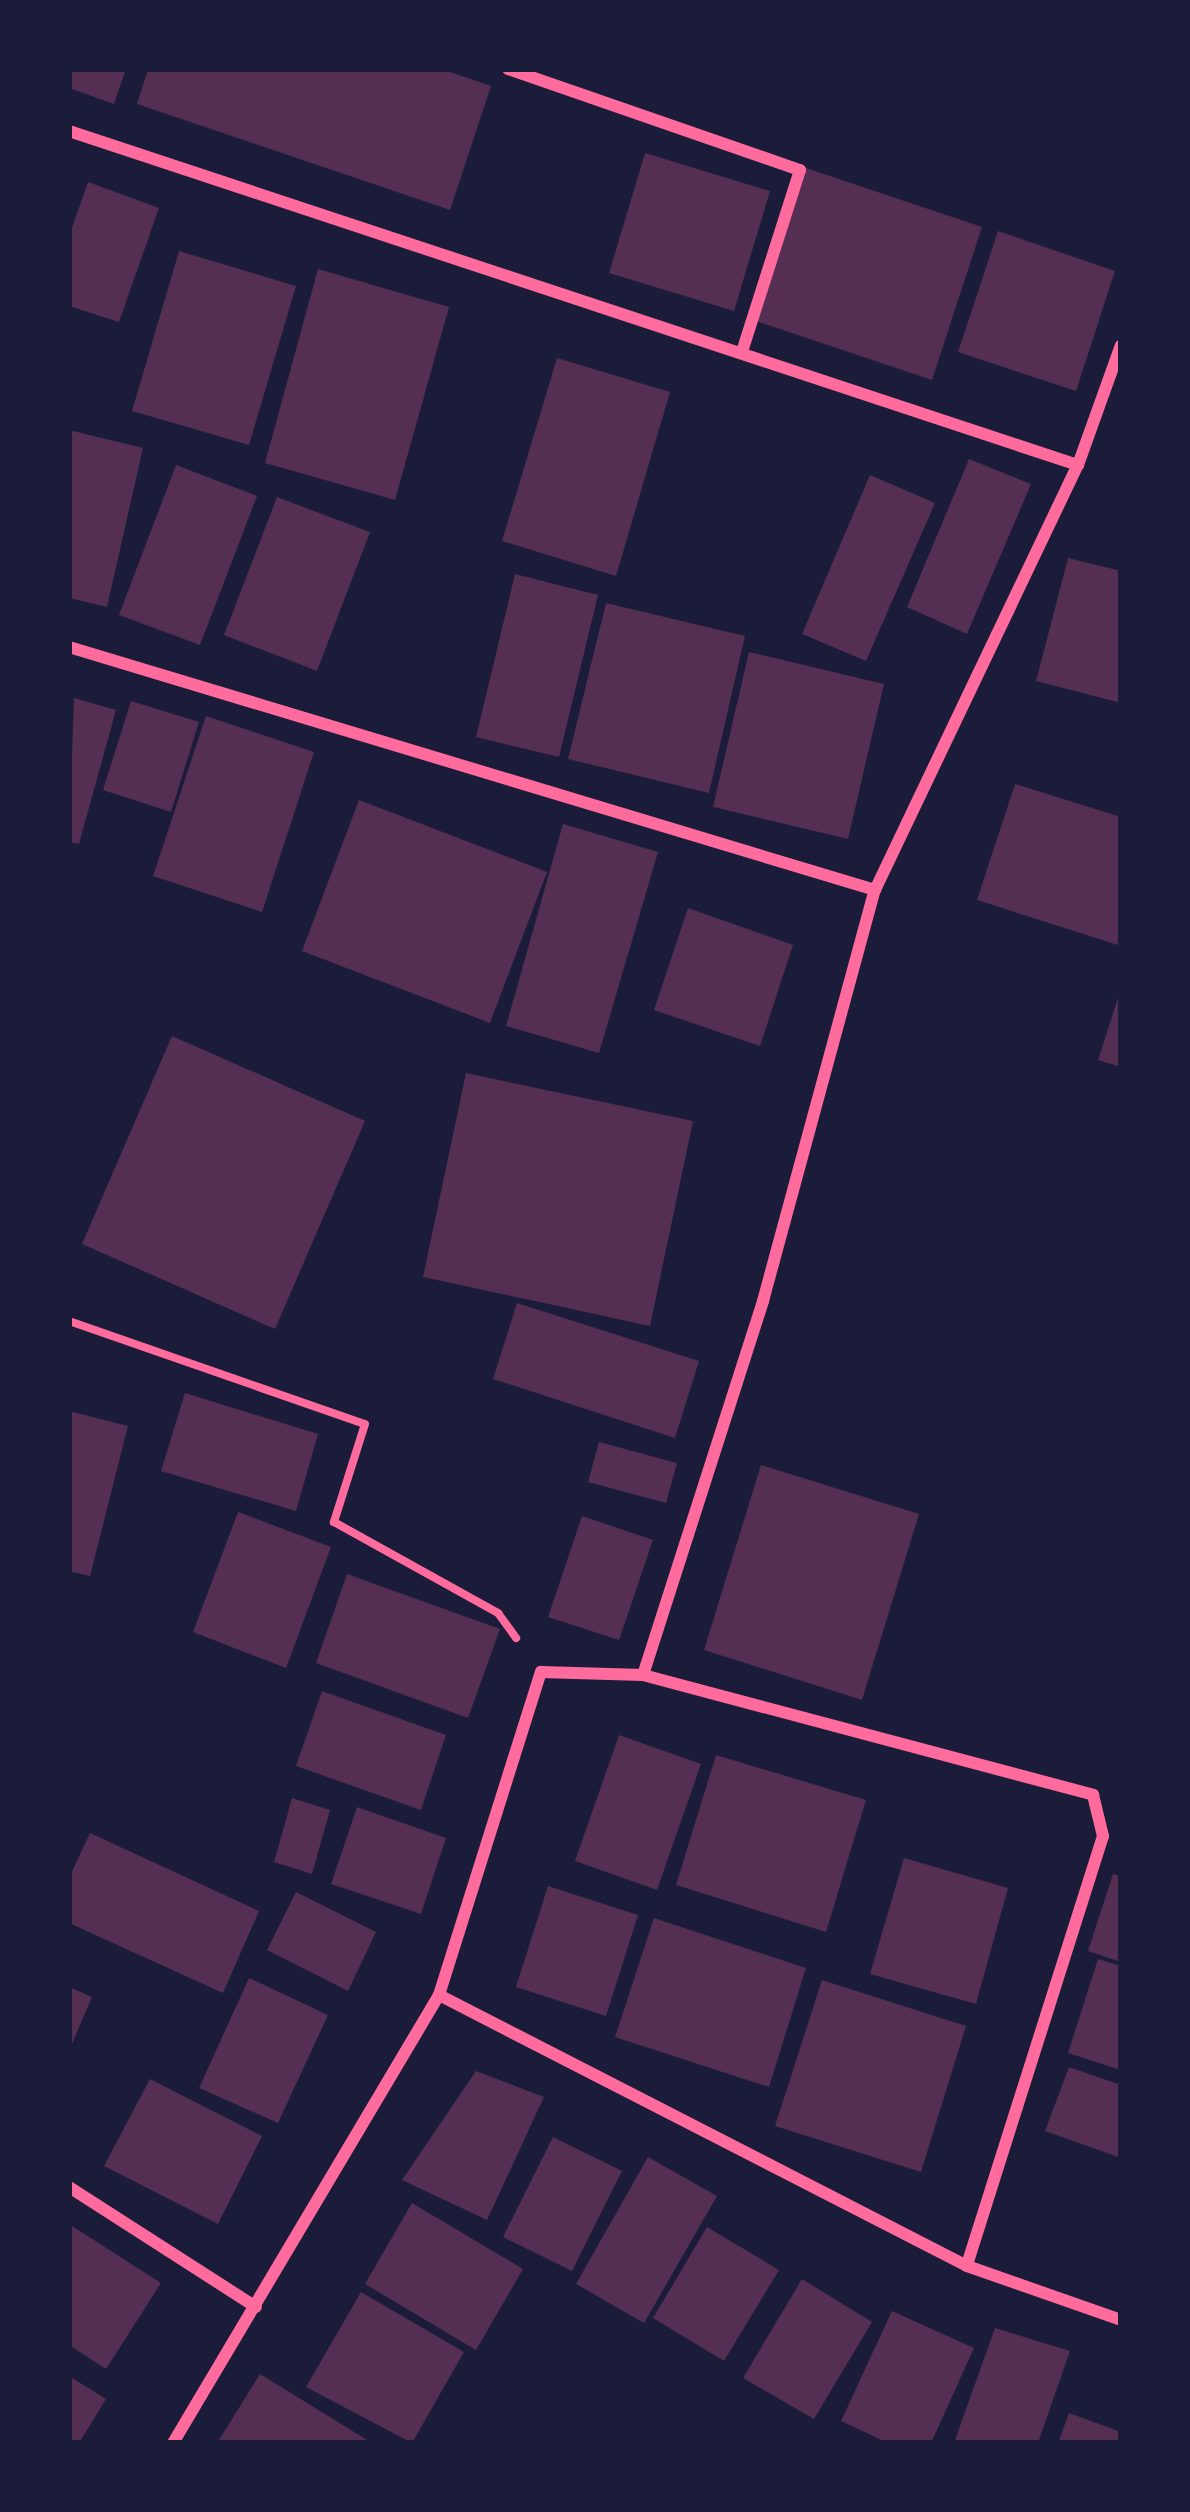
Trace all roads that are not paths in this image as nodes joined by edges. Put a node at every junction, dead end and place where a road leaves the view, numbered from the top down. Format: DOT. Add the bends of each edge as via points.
graph roads {
  1 [pos="508,69"];
  2 [pos="69,131"];
  3 [pos="1121,345"];
  4 [pos="742,352"];
  5 [pos="1078,465"];
  6 [pos="69,647"];
  7 [pos="874,890"];
  8 [pos="643,1675"];
  9 [pos="439,1995"];
  10 [pos="69,2187"];
  11 [pos="967,2266"];
  12 [pos="256,2307"];
  13 [pos="1121,2320"];
  14 [pos="172,2443"];
  1 -- 4 [label="street" via="800,170"];
  2 -- 4 [label="street"];
  3 -- 5 [label="street"];
  4 -- 5 [label="street"];
  5 -- 7 [label="street"];
  6 -- 7 [label="street"];
  7 -- 8 [label="street" via="763,1301"];
  8 -- 9 [label="street" via="541,1672"];
  8 -- 11 [label="street" via="1093,1795 1103,1836"];
  9 -- 11 [label="street"];
  9 -- 12 [label="street"];
  10 -- 12 [label="street"];
  11 -- 13 [label="street"];
  12 -- 14 [label="street"];
}
